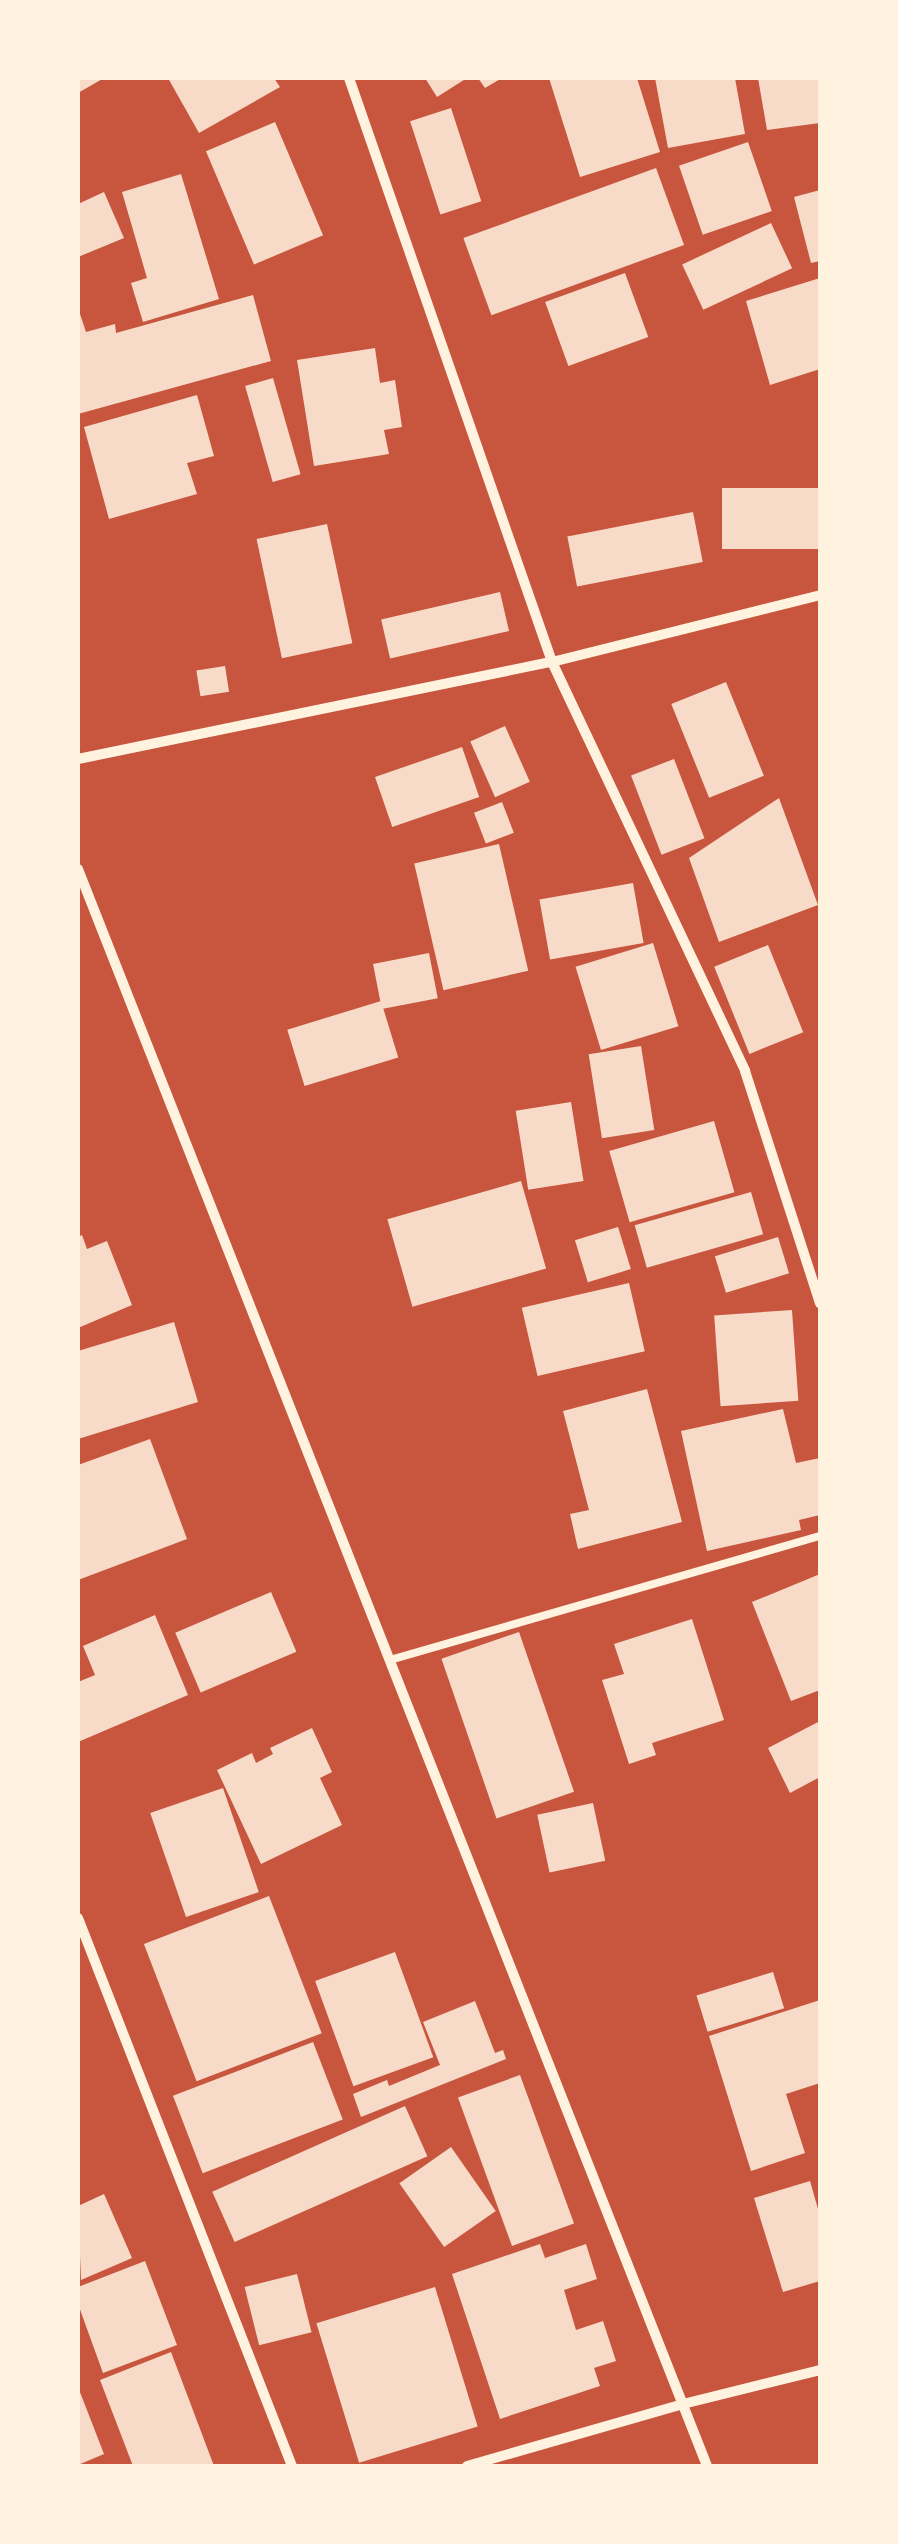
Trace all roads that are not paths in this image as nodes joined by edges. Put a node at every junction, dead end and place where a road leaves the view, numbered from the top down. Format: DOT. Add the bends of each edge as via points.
graph roads {
  1 [pos="349,78"];
  2 [pos="820,595"];
  3 [pos="552,662"];
  4 [pos="78,759"];
  5 [pos="78,869"];
  6 [pos="820,1304"];
  7 [pos="820,1536"];
  8 [pos="390,1660"];
  9 [pos="78,1918"];
  10 [pos="820,2370"];
  11 [pos="683,2404"];
  12 [pos="292,2466"];
  13 [pos="467,2466"];
  14 [pos="707,2466"];
  1 -- 3 [label="street"];
  2 -- 3 [label="street"];
  3 -- 4 [label="street"];
  3 -- 6 [label="street" via="746,1071"];
  5 -- 8 [label="street"];
  7 -- 8 [label="lane"];
  8 -- 11 [label="street"];
  9 -- 12 [label="street"];
  10 -- 11 [label="street"];
  11 -- 13 [label="street"];
  11 -- 14 [label="street"];
}
